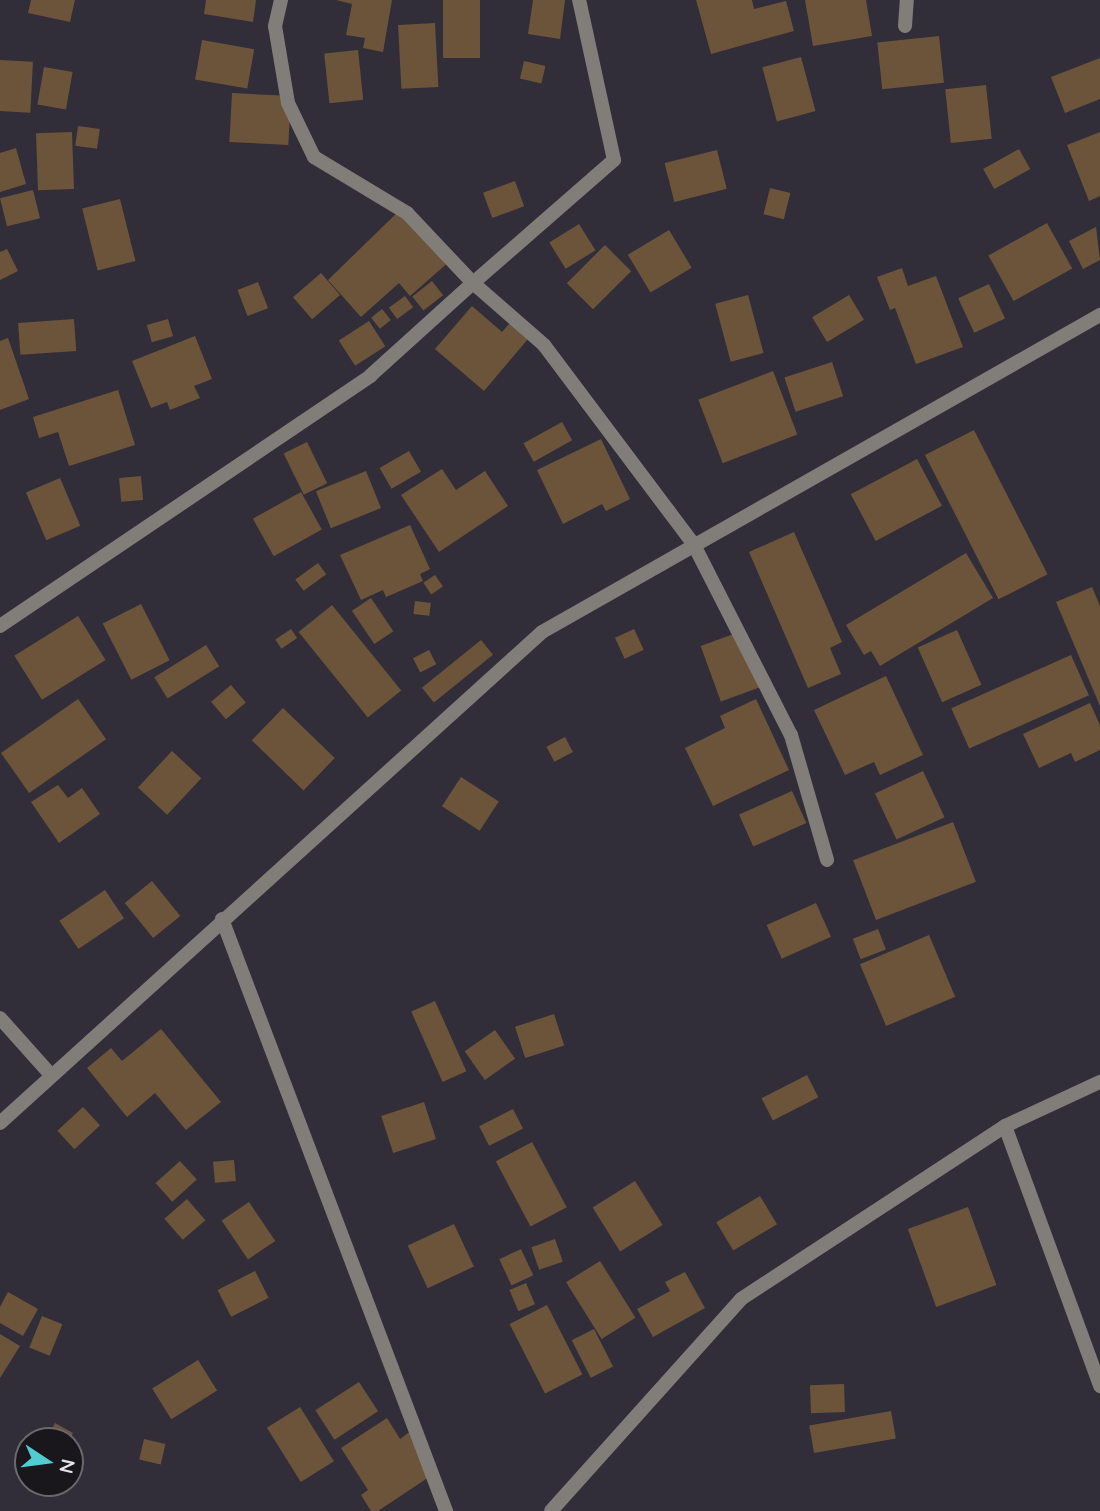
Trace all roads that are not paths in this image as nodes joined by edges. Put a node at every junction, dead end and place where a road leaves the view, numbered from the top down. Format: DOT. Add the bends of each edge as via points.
graph roads {
  1 [pos="281,0"];
  2 [pos="579,0"];
  3 [pos="907,0"];
  4 [pos="905,26"];
  5 [pos="473,283"];
  6 [pos="1100,316"];
  7 [pos="694,545"];
  8 [pos="0,626"];
  9 [pos="827,860"];
  10 [pos="222,919"];
  11 [pos="0,1018"];
  12 [pos="51,1075"];
  13 [pos="1100,1082"];
  14 [pos="0,1123"];
  15 [pos="1005,1126"];
  16 [pos="1100,1386"];
  17 [pos="446,1511"];
  18 [pos="551,1511"];
  1 -- 5 [label="street" via="275,26 288,103 314,156 407,213"];
  2 -- 5 [label="street" via="614,160"];
  3 -- 4 [label="street"];
  5 -- 7 [label="street" via="544,345"];
  5 -- 8 [label="street" via="370,376"];
  6 -- 7 [label="street"];
  7 -- 9 [label="street" via="791,735"];
  7 -- 10 [label="street" via="542,632"];
  10 -- 12 [label="street"];
  10 -- 17 [label="street"];
  11 -- 12 [label="street"];
  12 -- 14 [label="street"];
  13 -- 15 [label="street"];
  15 -- 16 [label="street"];
  15 -- 18 [label="street" via="741,1299"];
}
